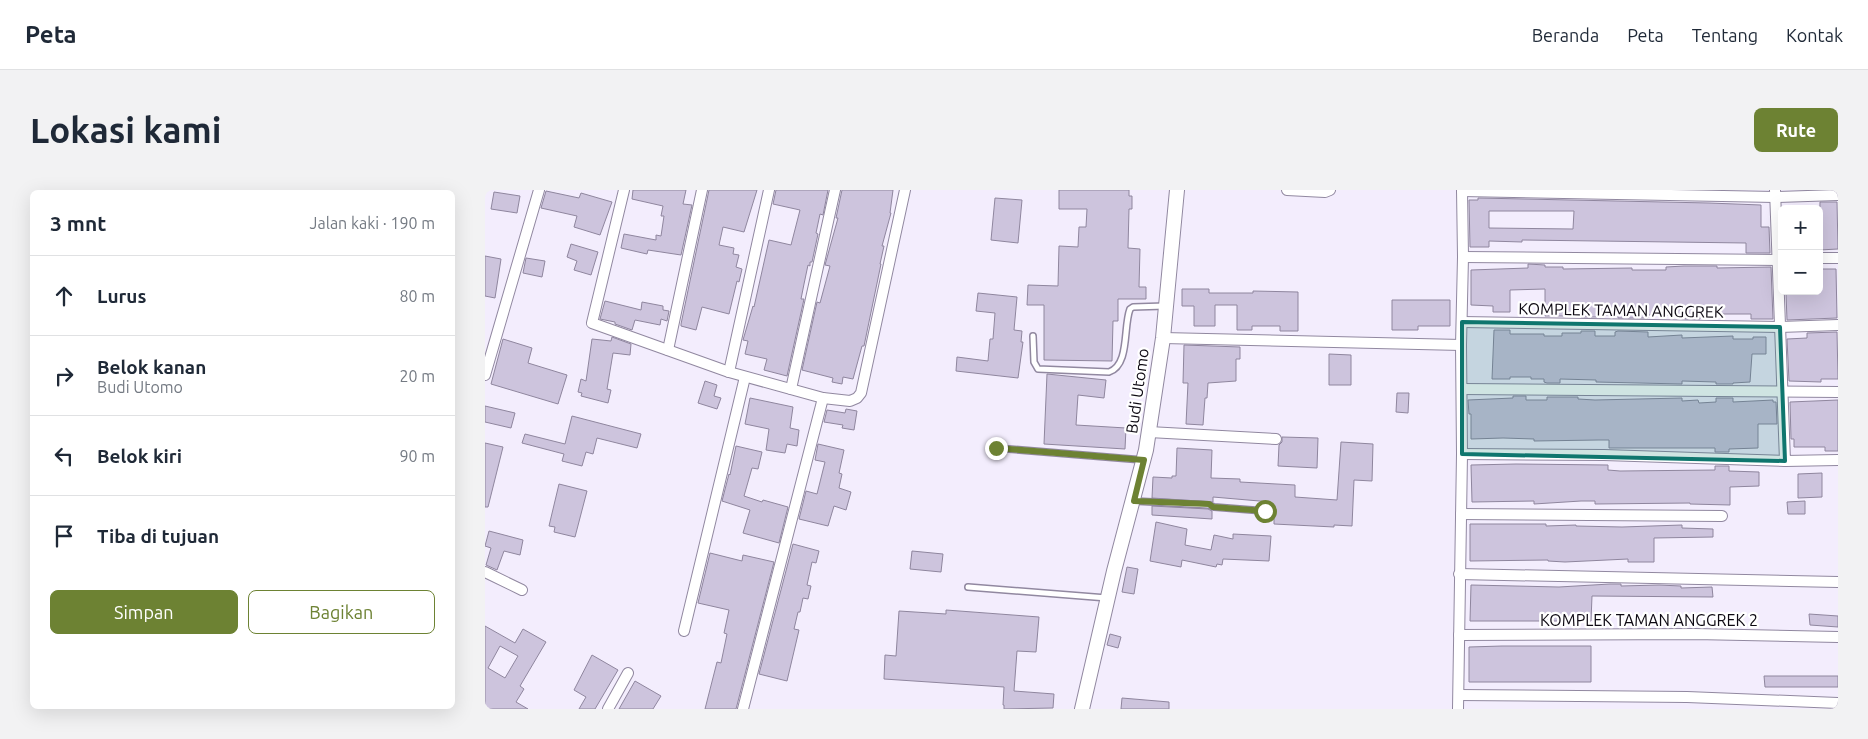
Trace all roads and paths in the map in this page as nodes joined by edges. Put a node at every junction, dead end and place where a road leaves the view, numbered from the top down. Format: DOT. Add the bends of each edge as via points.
graph roads {
  1 [pos="539,190"];
  2 [pos="624,190"];
  3 [pos="701,190"];
  4 [pos="769,190"];
  5 [pos="835,190"];
  6 [pos="905,190"];
  7 [pos="1177,190"];
  8 [pos="1287,190"];
  9 [pos="1330,190"];
  10 [pos="1462,190"];
  11 [pos="1775,194"];
  12 [pos="1838,195"];
  13 [pos="1778,250"];
  14 [pos="1463,257"];
  15 [pos="1823,258"];
  16 [pos="1838,258"];
  17 [pos="1778,260"];
  18 [pos="1780,295"];
  19 [pos="1166,306"];
  20 [pos="1462,322"];
  21 [pos="1838,326"];
  22 [pos="1780,327"];
  23 [pos="1033,336"];
  24 [pos="1163,338"];
  25 [pos="1461,345"];
  26 [pos="668,350"];
  27 [pos="729,372"];
  28 [pos="485,375"];
  29 [pos="745,377"];
  30 [pos="791,389"];
  31 [pos="1462,389"];
  32 [pos="1838,392"];
  33 [pos="1782,393"];
  34 [pos="823,398"];
  35 [pos="1149,432"];
  36 [pos="1276,439"];
  37 [pos="996,448"];
  38 [pos="1462,454"];
  39 [pos="1144,460"];
  40 [pos="1838,460"];
  41 [pos="1785,462"];
  42 [pos="1134,501"];
  43 [pos="1265,511"];
  44 [pos="1461,514"];
  45 [pos="1722,516"];
  46 [pos="485,572"];
  47 [pos="1459,574"];
  48 [pos="1838,582"];
  49 [pos="968,587"];
  50 [pos="522,590"];
  51 [pos="1108,598"];
  52 [pos="684,631"];
  53 [pos="1459,635"];
  54 [pos="1838,637"];
  55 [pos="628,673"];
  56 [pos="1459,696"];
  57 [pos="1838,703"];
  58 [pos="608,709"];
  59 [pos="743,709"];
  60 [pos="1082,709"];
  61 [pos="1459,709"];
  1 -- 28 [label="street"];
  2 -- 26 [label="street" via="592,323"];
  3 -- 26 [label="street"];
  4 -- 27 [label="street"];
  5 -- 30 [label="street"];
  6 -- 34 [label="street" via="861,393 850,401"];
  7 -- 19 [label="street, Budi Utomo"];
  8 -- 9 [label="street"];
  10 -- 11 [label="street"];
  10 -- 14 [label="street"];
  11 -- 12 [label="street"];
  11 -- 13 [label="street"];
  14 -- 17 [label="street"];
  14 -- 20 [label="street"];
  15 -- 16 [label="street"];
  18 -- 22 [label="street"];
  19 -- 23 [label="lane" via="1130,309 1121,361 1115,370 1109,372 1038,369 1034,362"];
  19 -- 24 [label="street, Budi Utomo"];
  20 -- 22 [label="street, KOMPLEK TAMAN ANGGREK"];
  20 -- 25 [label="street"];
  21 -- 22 [label="street, KOMPLEK TAMAN ANGGREK"];
  22 -- 33 [label="street"];
  24 -- 25 [label="street"];
  24 -- 35 [label="street, Budi Utomo"];
  25 -- 31 [label="street"];
  26 -- 27 [label="street"];
  27 -- 29 [label="street"];
  29 -- 30 [label="street"];
  29 -- 52 [label="street"];
  30 -- 34 [label="street"];
  31 -- 33 [label="street"];
  31 -- 38 [label="street"];
  32 -- 33 [label="street"];
  33 -- 41 [label="street"];
  34 -- 59 [label="street"];
  35 -- 36 [label="street"];
  35 -- 39 [label="street, Budi Utomo"];
  37 -- 39 [label="lane"];
  38 -- 41 [label="street" via="1604,455"];
  38 -- 44 [label="street"];
  39 -- 42 [label="street, Budi Utomo"];
  40 -- 41 [label="street"];
  42 -- 43 [label="lane" via="1209,504"];
  42 -- 51 [label="street, Budi Utomo"];
  44 -- 45 [label="street"];
  44 -- 47 [label="street"];
  46 -- 50 [label="street"];
  47 -- 48 [label="street"];
  47 -- 53 [label="street"];
  49 -- 51 [label="lane"];
  51 -- 60 [label="street, Budi Utomo"];
  53 -- 54 [label="street, KOMPLEK TAMAN ANGGREK 2"];
  53 -- 56 [label="street"];
  55 -- 58 [label="street"];
  56 -- 57 [label="street" via="1687,697"];
  56 -- 61 [label="street"];
}
